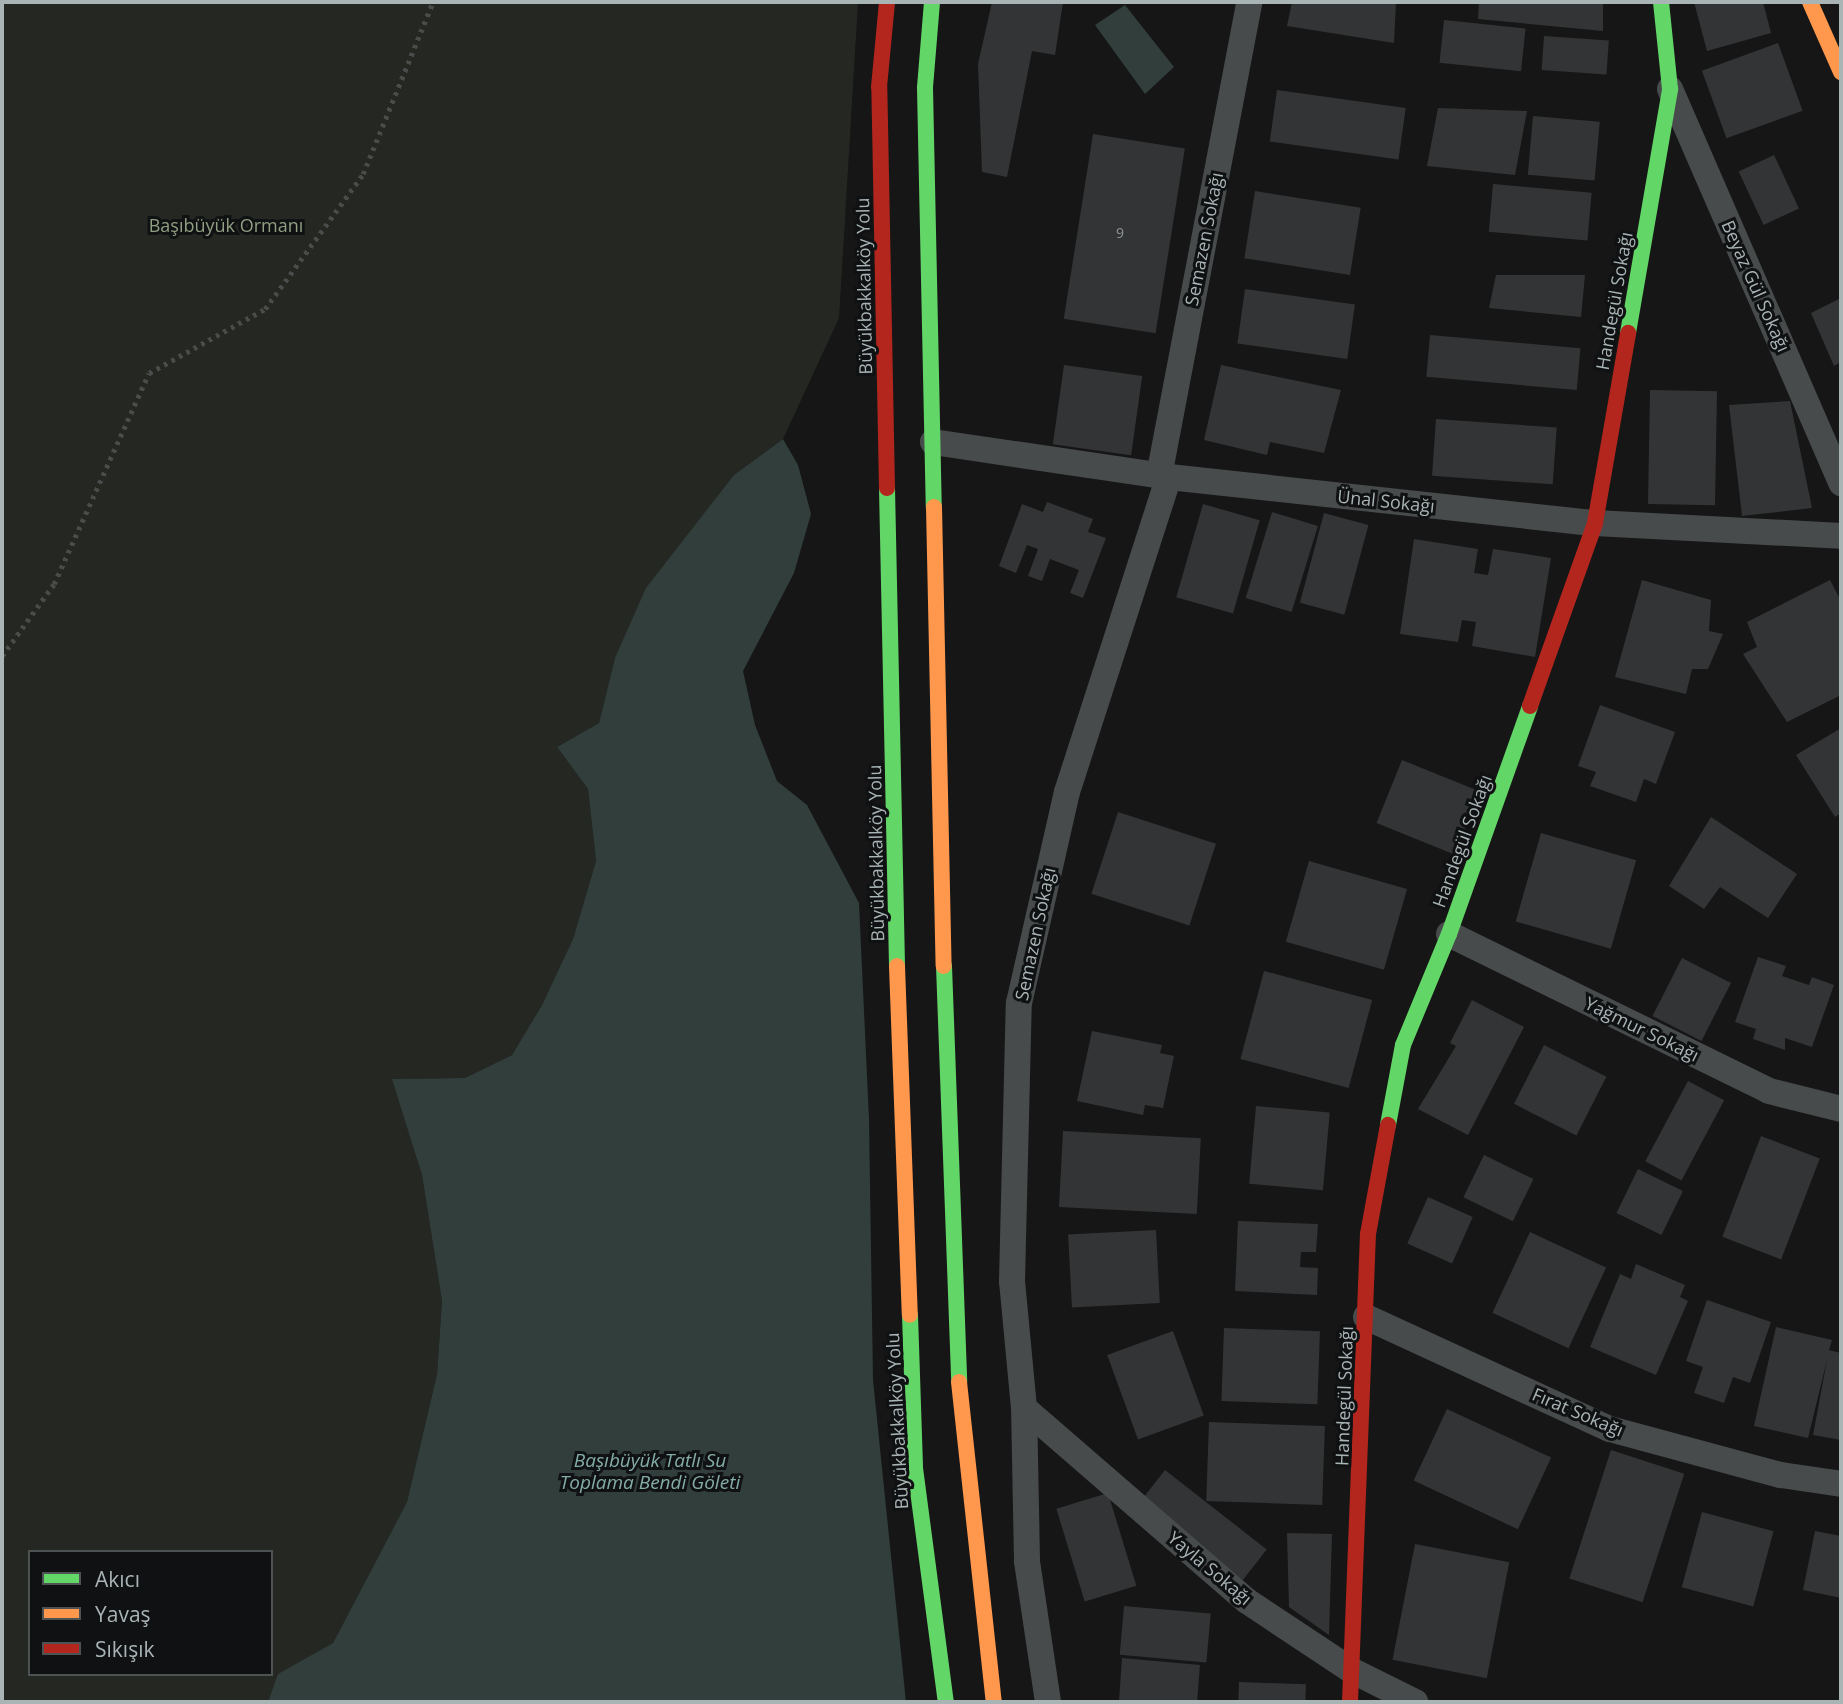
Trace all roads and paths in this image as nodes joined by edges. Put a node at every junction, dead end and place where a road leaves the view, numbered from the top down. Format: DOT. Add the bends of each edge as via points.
graph roads {
  1 [pos="433,2"];
  2 [pos="887,2"];
  3 [pos="932,2"];
  4 [pos="1249,2"];
  5 [pos="1661,2"];
  6 [pos="1810,2"];
  7 [pos="1841,72"];
  8 [pos="1670,89"];
  9 [pos="933,442"];
  10 [pos="1164,476"];
  11 [pos="1841,483"];
  12 [pos="1595,523"];
  13 [pos="1841,537"];
  14 [pos="2,656"];
  15 [pos="1449,934"];
  16 [pos="1841,1109"];
  17 [pos="1366,1317"];
  18 [pos="1024,1408"];
  19 [pos="1841,1484"];
  20 [pos="1351,1670"];
  21 [pos="946,1702"];
  22 [pos="994,1702"];
  23 [pos="1048,1702"];
  24 [pos="1350,1702"];
  25 [pos="1415,1702"];
  1 -- 14 [label="path" via="363,174 265,309 149,373 54,584"];
  2 -- 21 [label="main road, Büyükbakkalköy Yolu" via="879,101 895,897 915,1454"];
  3 -- 9 [label="main road" via="925,88"];
  4 -- 10 [label="street, Semazen Sokağı"];
  5 -- 8 [label="main road, Handegül Sokağı"];
  6 -- 7 [label="main road"];
  8 -- 11 [label="street, Beyaz Gül Sokağı"];
  8 -- 12 [label="main road, Handegül Sokağı"];
  9 -- 10 [label="street, Ünal Sokağı"];
  9 -- 22 [label="main road" via="944,1028 960,1382"];
  10 -- 12 [label="street, Ünal Sokağı"];
  10 -- 18 [label="street, Semazen Sokağı" via="1067,792 1019,1003 1013,1280"];
  12 -- 13 [label="street, Ünal Sokağı"];
  12 -- 15 [label="main road, Handegül Sokağı"];
  15 -- 16 [label="street, Yağmur Sokağı" via="1769,1091"];
  15 -- 17 [label="main road, Handegül Sokağı" via="1403,1045 1368,1234"];
  17 -- 19 [label="street, Fırat Sokağı" via="1610,1429 1782,1475"];
  17 -- 20 [label="main road, Handegül Sokağı"];
  18 -- 20 [label="street, Yayla Sokağı" via="1247,1601"];
  18 -- 23 [label="street, Semazen Sokağı" via="1027,1561"];
  20 -- 24 [label="main road, Handegül Sokağı"];
  20 -- 25 [label="street, Yayla Sokağı"];
}
